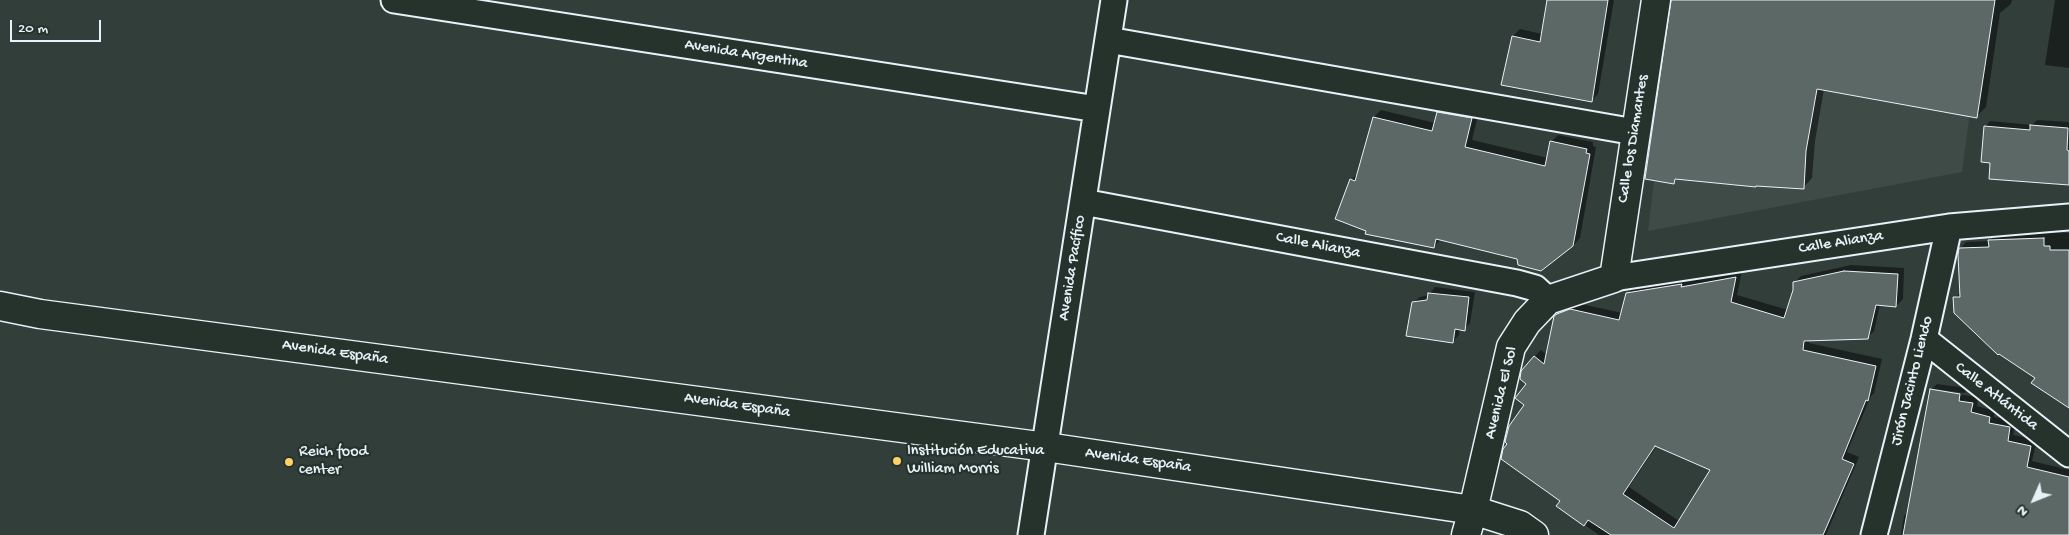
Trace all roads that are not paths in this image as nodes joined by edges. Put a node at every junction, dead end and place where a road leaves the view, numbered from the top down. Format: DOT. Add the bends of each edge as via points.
graph roads {
  1 [pos="394,0"];
  2 [pos="1114,0"];
  3 [pos="1656,0"];
  4 [pos="1108,40"];
  5 [pos="1097,110"];
  6 [pos="1635,132"];
  7 [pos="1083,202"];
  8 [pos="2069,217"];
  9 [pos="1949,226"];
  10 [pos="1614,278"];
  11 [pos="1548,300"];
  12 [pos="0,306"];
  13 [pos="1924,339"];
  14 [pos="1046,447"];
  15 [pos="2069,454"];
  16 [pos="1470,523"];
  17 [pos="1031,535"];
  18 [pos="1534,535"];
  19 [pos="1874,535"];
  1 -- 5 [label="street, Avenida Argentina"];
  2 -- 4 [label="street, Avenida Pacífico"];
  3 -- 6 [label="street, Calle los Diamantes"];
  4 -- 5 [label="street, Avenida Pacífico"];
  4 -- 6 [label="street"];
  5 -- 7 [label="street, Avenida Pacífico"];
  6 -- 10 [label="street, Calle los Diamantes"];
  7 -- 11 [label="street, Calle Alianza" via="1517,283 1535,288"];
  7 -- 14 [label="street, Avenida Pacífico"];
  8 -- 9 [label="street, Calle Alianza"];
  9 -- 10 [label="street, Calle Alianza"];
  9 -- 13 [label="street, Jirón Jacinto Liendo"];
  10 -- 11 [label="street, Avenida El Sol"];
  11 -- 16 [label="street, Avenida El Sol" via="1527,322 1511,347"];
  12 -- 14 [label="street, Avenida España" via="40,314"];
  13 -- 15 [label="street, Calle Atlántida"];
  13 -- 19 [label="street, Jirón Jacinto Liendo"];
  14 -- 16 [label="street, Avenida España"];
  14 -- 17 [label="street, Avenida Pacífico"];
  16 -- 18 [label="street, Avenida España" via="1520,525"];
}
